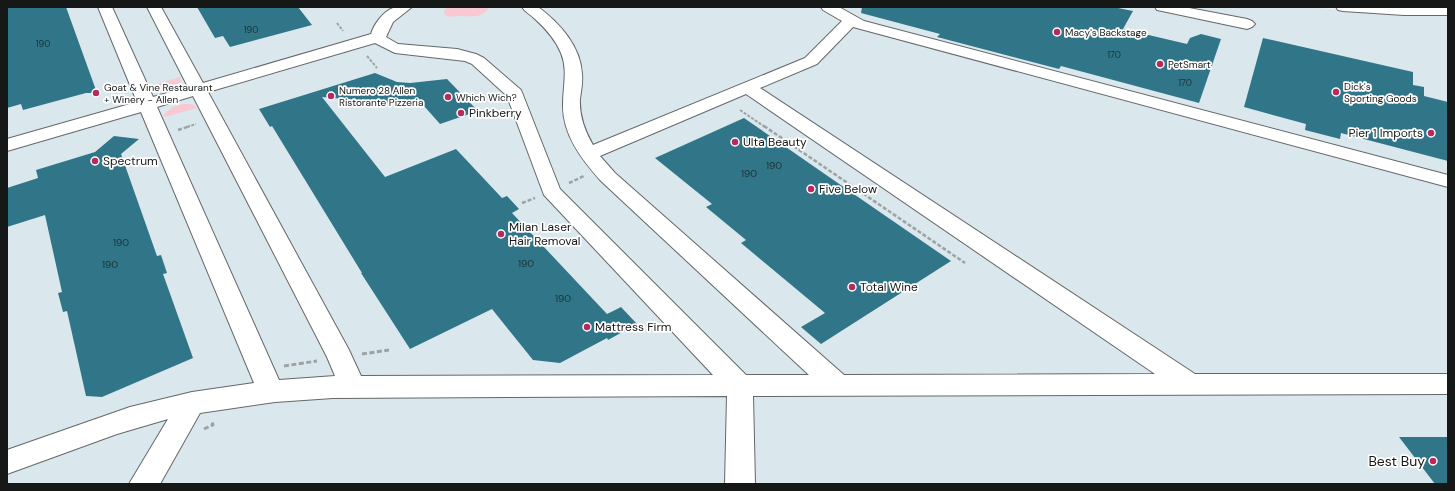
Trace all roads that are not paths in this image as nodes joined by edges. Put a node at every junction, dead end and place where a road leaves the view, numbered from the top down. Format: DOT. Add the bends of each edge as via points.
graph roads {
  1 [pos="105,7"];
  2 [pos="154,7"];
  3 [pos="405,7"];
  4 [pos="529,7"];
  5 [pos="828,7"];
  6 [pos="1162,7"];
  7 [pos="1343,7"];
  8 [pos="1448,11"];
  9 [pos="852,20"];
  10 [pos="1247,24"];
  11 [pos="378,36"];
  12 [pos="748,88"];
  13 [pos="197,89"];
  14 [pos="148,104"];
  15 [pos="7,145"];
  16 [pos="589,154"];
  17 [pos="1448,181"];
  18 [pos="266,380"];
  19 [pos="1448,384"];
  20 [pos="1191,385"];
  21 [pos="740,386"];
  22 [pos="839,386"];
  23 [pos="353,387"];
  24 [pos="192,403"];
  25 [pos="7,462"];
  26 [pos="144,484"];
  27 [pos="740,484"];
  1 -- 14 [label="street"];
  2 -- 13 [label="street"];
  3 -- 11 [label="street" via="384,22"];
  4 -- 16 [label="street" via="555,29 570,53 574,73 572,114 580,138"];
  5 -- 9 [label="street"];
  6 -- 10 [label="street"];
  7 -- 8 [label="street"];
  9 -- 12 [label="street" via="811,61"];
  9 -- 17 [label="street" via="866,26"];
  11 -- 13 [label="street"];
  11 -- 21 [label="street" via="382,42 395,48 457,54 478,61 515,94 551,191"];
  12 -- 16 [label="street"];
  12 -- 20 [label="street"];
  13 -- 14 [label="street"];
  13 -- 23 [label="street" via="340,357"];
  14 -- 15 [label="street"];
  14 -- 18 [label="street"];
  16 -- 22 [label="street" via="601,169"];
  18 -- 23 [label="street"];
  18 -- 24 [label="street"];
  19 -- 20 [label="street"];
  20 -- 22 [label="street"];
  21 -- 22 [label="street"];
  21 -- 23 [label="street"];
  21 -- 27 [label="street"];
  24 -- 25 [label="street" via="96,429"];
  24 -- 26 [label="street"];
}
